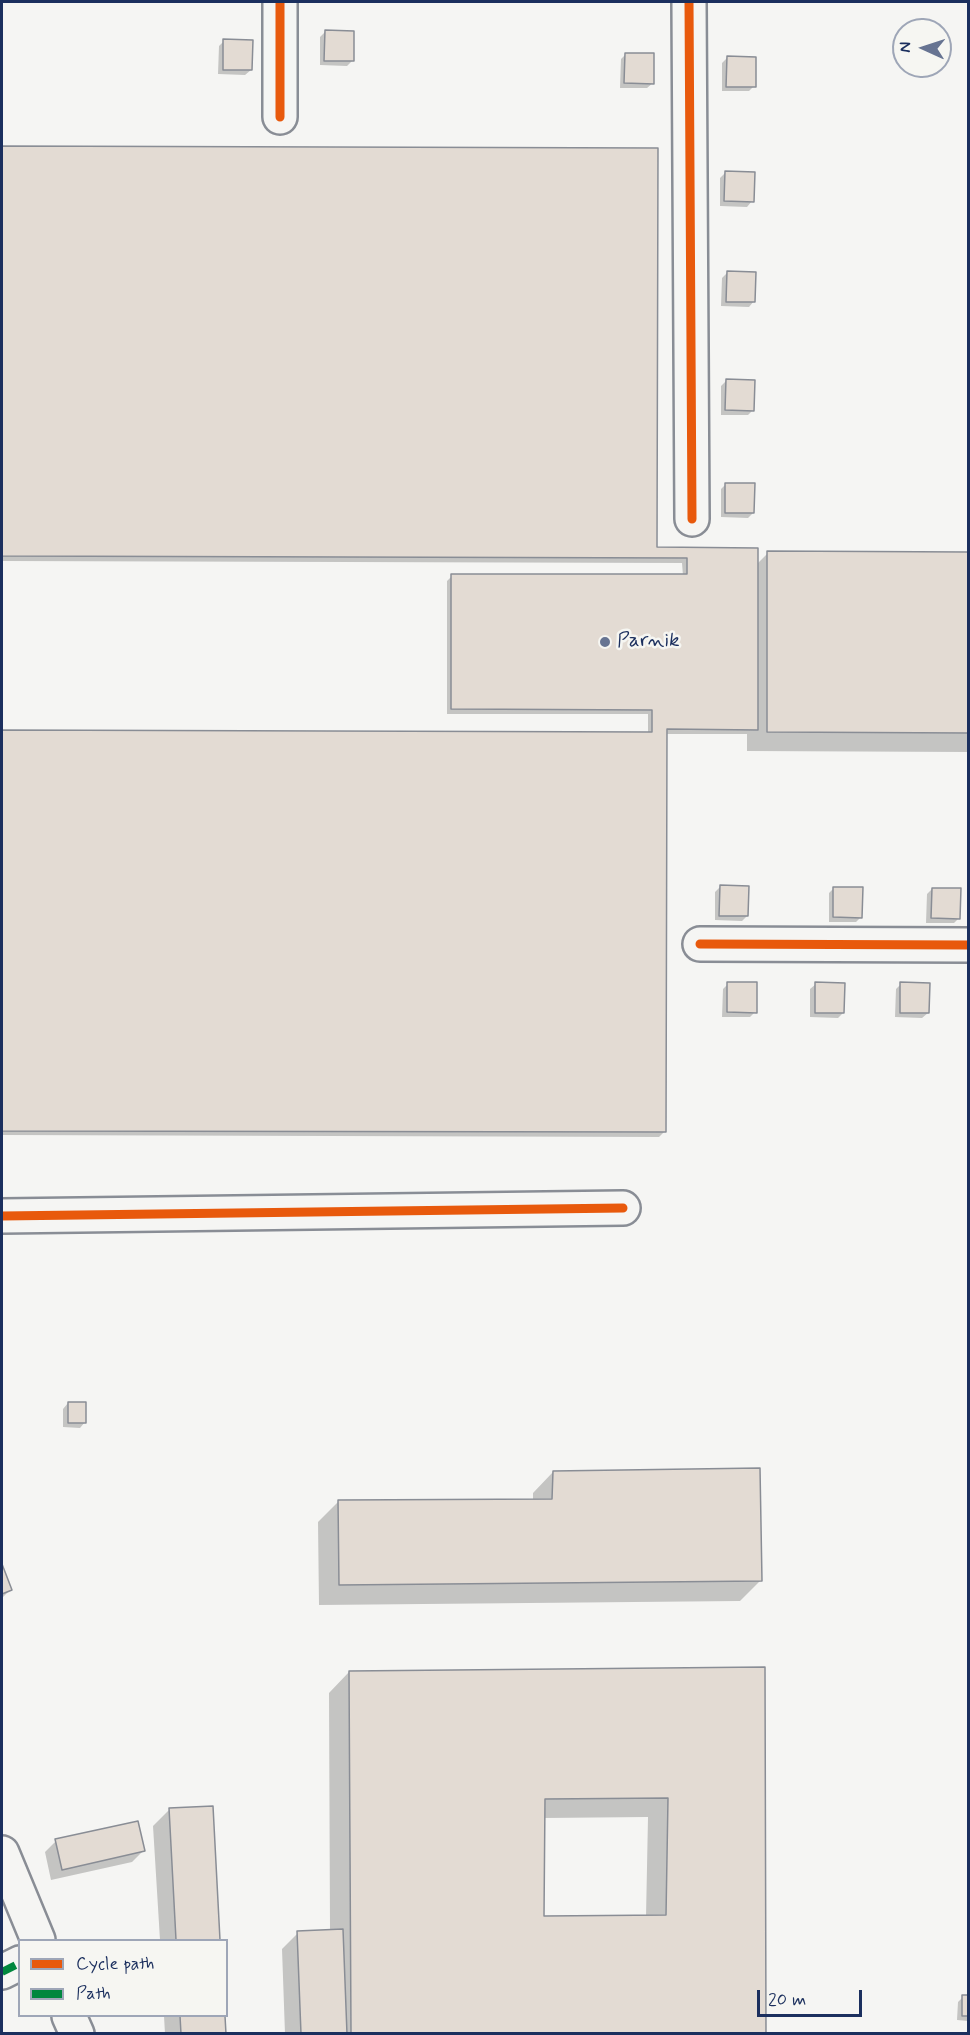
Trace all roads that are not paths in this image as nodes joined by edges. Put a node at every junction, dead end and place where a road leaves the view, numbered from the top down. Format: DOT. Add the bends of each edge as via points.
graph roads {
  1 [pos="280,2"];
  2 [pos="689,2"];
  3 [pos="280,117"];
  4 [pos="692,519"];
  5 [pos="700,944"];
  6 [pos="969,945"];
  7 [pos="623,1208"];
  8 [pos="2,1216"];
  9 [pos="2,1852"];
  10 [pos="37,1939"];
  11 [pos="18,1965"];
  12 [pos="2,1972"];
  13 [pos="69,2017"];
  14 [pos="77,2034"];
  1 -- 3 [label="street"];
  2 -- 4 [label="street"];
  5 -- 6 [label="street"];
  7 -- 8 [label="street"];
  9 -- 10 [label="street"];
  11 -- 12 [label="street"];
  13 -- 14 [label="street"];
}
